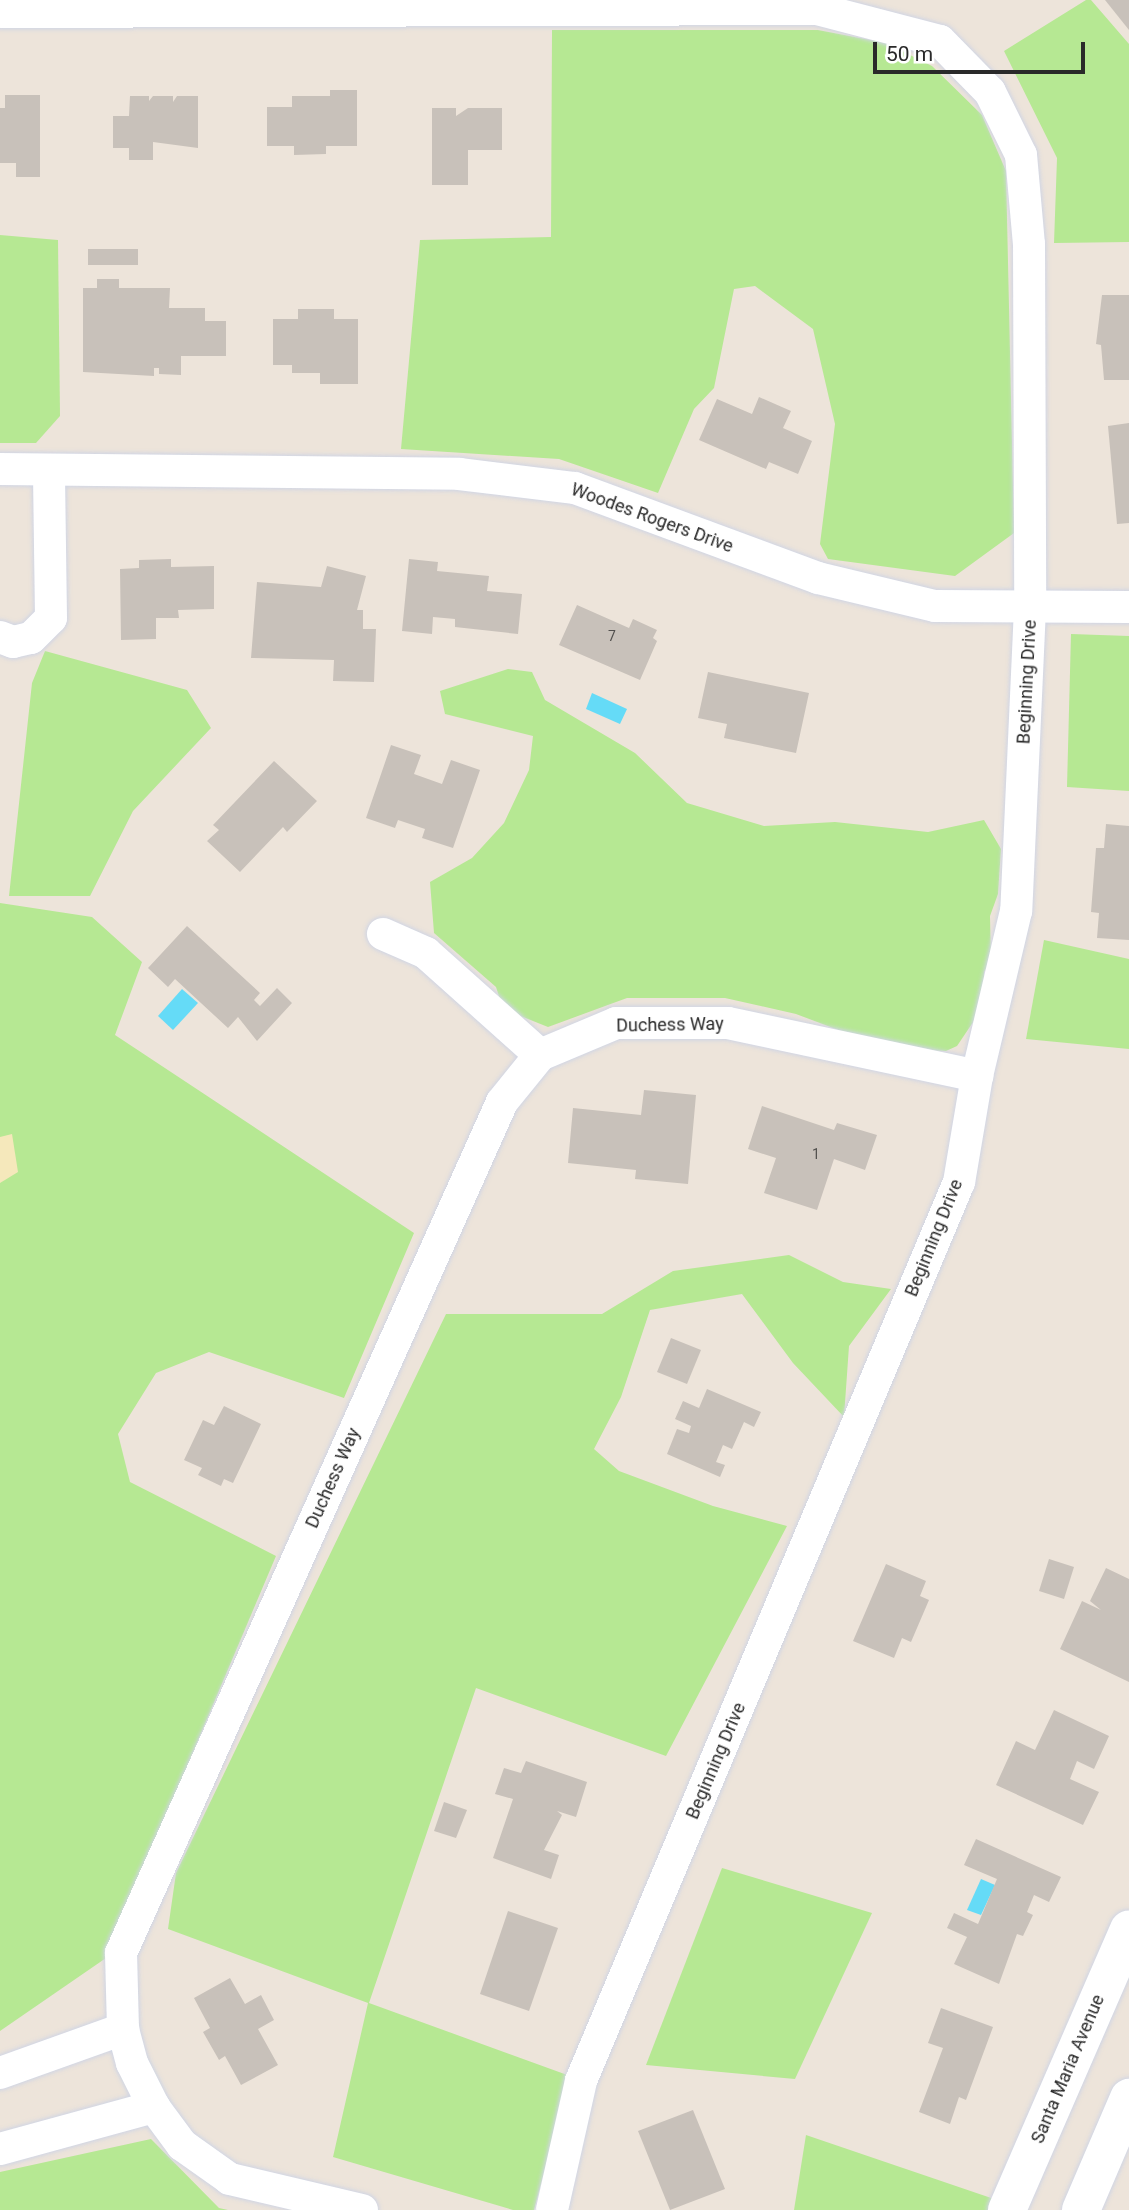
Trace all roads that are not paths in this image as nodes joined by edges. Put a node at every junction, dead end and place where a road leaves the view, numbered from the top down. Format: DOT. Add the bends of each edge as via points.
graph roads {
  1 [pos="0,12"];
  2 [pos="0,470"];
  3 [pos="49,470"];
  4 [pos="1129,607"];
  5 [pos="1030,608"];
  6 [pos="0,637"];
  7 [pos="383,934"];
  8 [pos="540,1055"];
  9 [pos="977,1076"];
  10 [pos="1129,1929"];
  11 [pos="123,2029"];
  12 [pos="0,2073"];
  13 [pos="1129,2098"];
  14 [pos="154,2107"];
  15 [pos="0,2149"];
  16 [pos="362,2210"];
  17 [pos="552,2210"];
  18 [pos="1007,2210"];
  19 [pos="1081,2210"];
  1 -- 5 [label="street, Beginning Drive" via="817,9 940,41 990,92 1021,155 1029,244"];
  2 -- 3 [label="street, Woodes Rogers Drive"];
  3 -- 5 [label="street, Woodes Rogers Drive" via="459,474 575,488 818,578 935,606"];
  3 -- 6 [label="street" via="51,618 31,638 13,642"];
  4 -- 5 [label="street, Woodes Rogers Drive"];
  5 -- 9 [label="street, Beginning Drive" via="1016,911"];
  7 -- 8 [label="street" via="426,953"];
  8 -- 9 [label="street, Duchess Way" via="616,1023 728,1023"];
  8 -- 11 [label="street, Duchess Way" via="502,1102 162,1853 121,1953"];
  9 -- 17 [label="street, Beginning Drive" via="959,1182 582,2081"];
  10 -- 18 [label="street, Santa Maria Avenue"];
  11 -- 12 [label="street"];
  11 -- 14 [label="street, Duchess Way" via="132,2063"];
  13 -- 19 [label="street"];
  14 -- 15 [label="street"];
  14 -- 16 [label="street, Duchess Way" via="182,2145 230,2179"];
}
